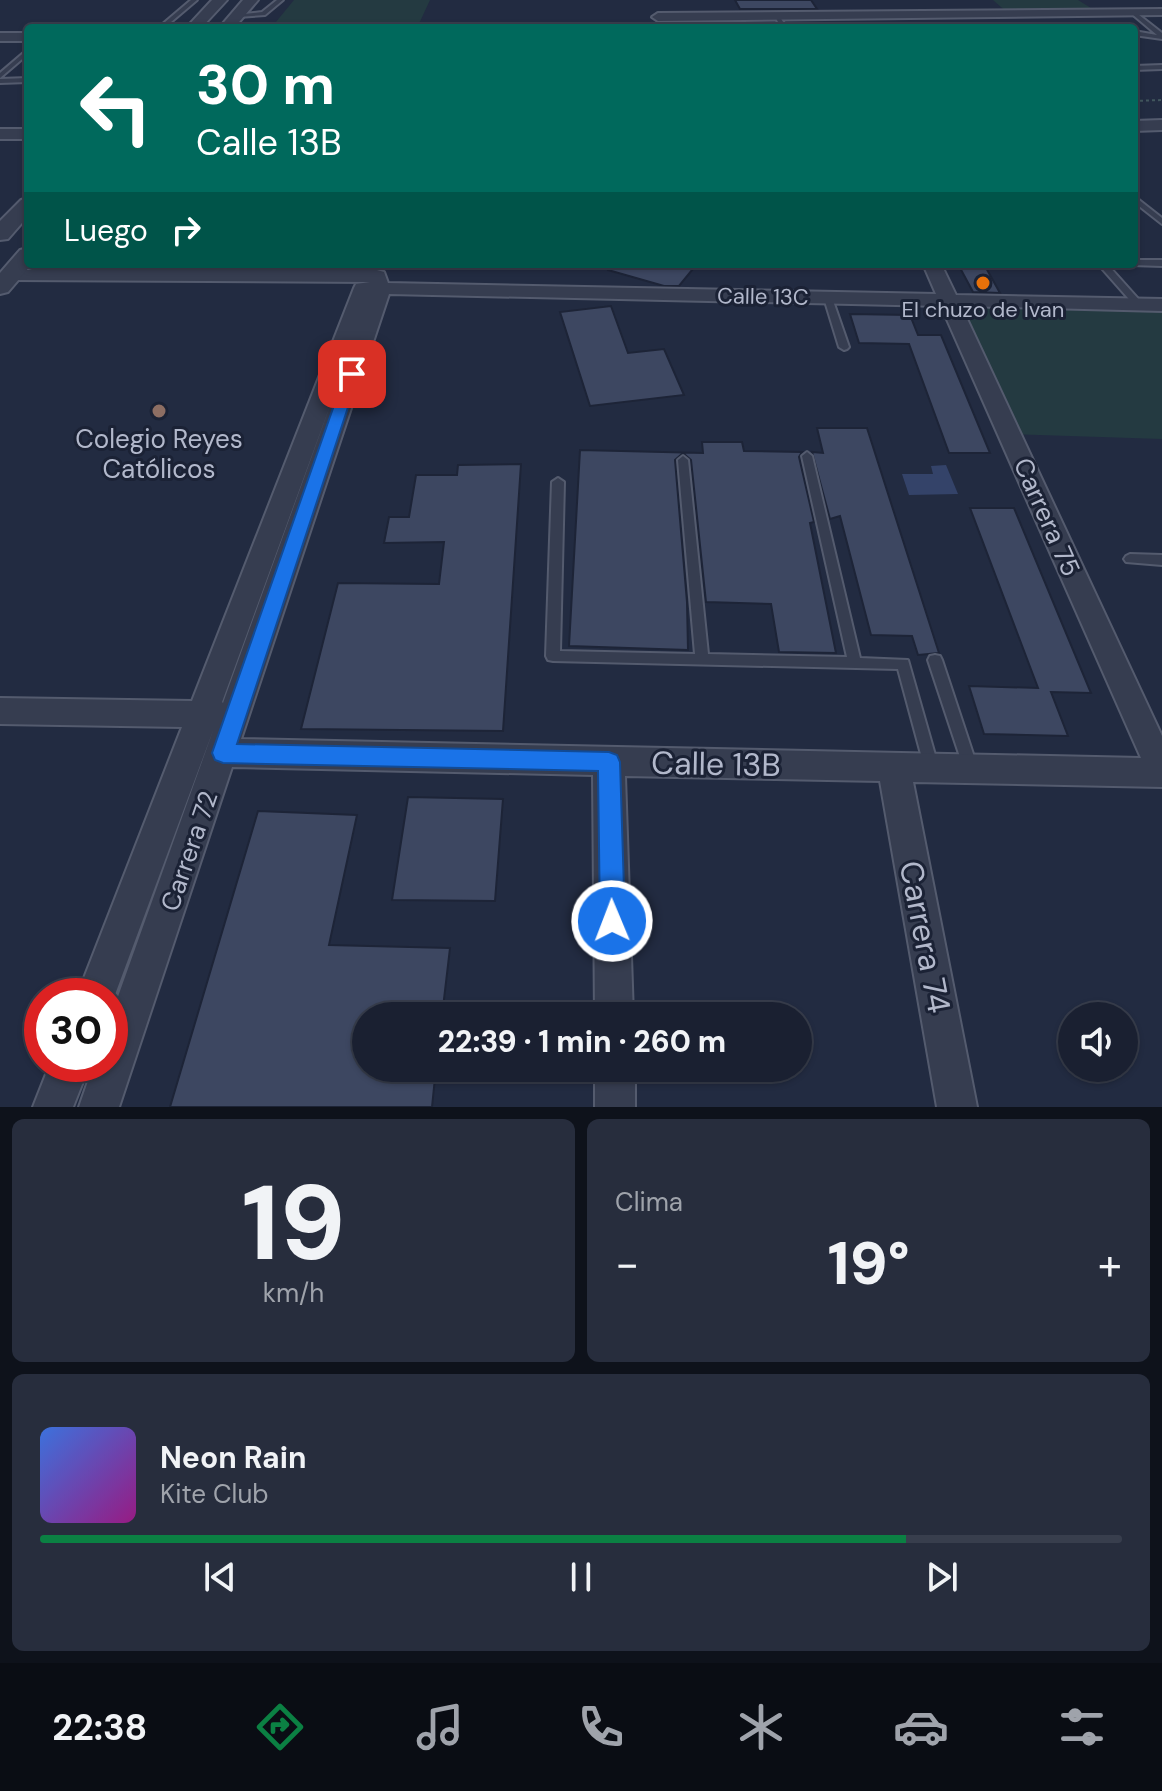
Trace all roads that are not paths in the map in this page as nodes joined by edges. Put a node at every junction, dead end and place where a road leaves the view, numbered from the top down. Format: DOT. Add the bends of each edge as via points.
graph roads {
  1 [pos="194,0"];
  2 [pos="220,0"];
  3 [pos="251,0"];
  4 [pos="280,0"];
  5 [pos="655,0"];
  6 [pos="823,0"];
  7 [pos="905,0"];
  8 [pos="993,0"];
  9 [pos="1078,0"];
  10 [pos="1162,12"];
  11 [pos="1099,13"];
  12 [pos="1134,13"];
  13 [pos="917,14"];
  14 [pos="1009,14"];
  15 [pos="238,15"];
  16 [pos="833,15"];
  17 [pos="900,15"];
  18 [pos="778,16"];
  19 [pos="659,22"];
  20 [pos="166,24"];
  21 [pos="197,24"];
  22 [pos="230,24"];
  23 [pos="782,24"];
  24 [pos="907,24"];
  25 [pos="1138,33"];
  26 [pos="1162,36"];
  27 [pos="0,37"];
  28 [pos="24,37"];
  29 [pos="24,55"];
  30 [pos="1162,67"];
  31 [pos="1138,68"];
  32 [pos="0,78"];
  33 [pos="24,80"];
  34 [pos="1138,108"];
  35 [pos="1162,108"];
  36 [pos="24,118"];
  37 [pos="1162,125"];
  38 [pos="1138,126"];
  39 [pos="1,128"];
  40 [pos="24,135"];
  41 [pos="1138,201"];
  42 [pos="24,208"];
  43 [pos="1162,222"];
  44 [pos="0,234"];
  45 [pos="24,260"];
  46 [pos="1138,263"];
  47 [pos="1162,263"];
  48 [pos="934,268"];
  49 [pos="1106,268"];
  50 [pos="376,279"];
  51 [pos="6,280"];
  52 [pos="828,298"];
  53 [pos="948,300"];
  54 [pos="1138,304"];
  55 [pos="1162,305"];
  56 [pos="844,347"];
  57 [pos="807,456"];
  58 [pos="683,460"];
  59 [pos="558,482"];
  60 [pos="1130,559"];
  61 [pos="1162,560"];
  62 [pos="702,659"];
  63 [pos="935,660"];
  64 [pos="855,663"];
  65 [pos="0,711"];
  66 [pos="220,715"];
  67 [pos="223,753"];
  68 [pos="609,762"];
  69 [pos="894,768"];
  70 [pos="932,769"];
  71 [pos="971,769"];
  72 [pos="1162,772"];
  73 [pos="104,978"];
  74 [pos="614,1002"];
  75 [pos="63,1082"];
  76 [pos="615,1082"];
  77 [pos="53,1107"];
  78 [pos="99,1107"];
  79 [pos="615,1107"];
  80 [pos="957,1107"];
  1 -- 20 [label="lane"];
  2 -- 21 [label="street"];
  3 -- 15 [label="street"];
  4 -- 15 [label="lane" via="263,14"];
  5 -- 19 [label="street"];
  6 -- 16 [label="street"];
  7 -- 13 [label="street"];
  8 -- 14 [label="street"];
  9 -- 11 [label="street"];
  10 -- 12 [label="street"];
  11 -- 12 [label="street"];
  11 -- 14 [label="street"];
  12 -- 26 [label="lane"];
  13 -- 14 [label="street"];
  13 -- 17 [label="street"];
  15 -- 22 [label="street"];
  16 -- 17 [label="street"];
  16 -- 18 [label="street"];
  17 -- 24 [label="street"];
  18 -- 19 [label="street"];
  18 -- 23 [label="lane"];
  25 -- 26 [label="lane"];
  27 -- 28 [label="street"];
  29 -- 32 [label="lane"];
  30 -- 31 [label="lane"];
  32 -- 33 [label="lane"];
  34 -- 35 [label="street"];
  36 -- 39 [label="street"];
  37 -- 38 [label="street"];
  39 -- 40 [label="street"];
  41 -- 43 [label="lane"];
  42 -- 44 [label="street"];
  45 -- 51 [label="street"];
  46 -- 47 [label="lane"];
  48 -- 53 [label="street, Carrera 75"];
  49 -- 54 [label="lane"];
  50 -- 51 [label="street, Calle 13C"];
  50 -- 52 [label="street, Calle 13C"];
  50 -- 66 [label="street, Carrera 72"];
  52 -- 53 [label="street, Calle 13C"];
  52 -- 56 [label="lane"];
  53 -- 54 [label="street, Calle 13C"];
  53 -- 72 [label="street, Carrera 75"];
  54 -- 55 [label="street, Calle 13C"];
  57 -- 64 [label="lane"];
  58 -- 62 [label="lane"];
  59 -- 62 [label="lane" via="553,656"];
  60 -- 61 [label="lane"];
  62 -- 64 [label="lane"];
  63 -- 71 [label="lane"];
  64 -- 70 [label="lane" via="903,664"];
  65 -- 66 [label="street"];
  66 -- 67 [label="street, Carrera 72"];
  66 -- 73 [label="street, Carrera 72"];
  67 -- 68 [label="street, Calle 13B"];
  67 -- 78 [label="street, Carrera 72"];
  68 -- 69 [label="street, Calle 13B"];
  68 -- 74 [label="street"];
  69 -- 70 [label="street, Calle 13B"];
  69 -- 80 [label="street, Carrera 74"];
  70 -- 71 [label="street, Calle 13B"];
  71 -- 72 [label="street, Calle 13B"];
  75 -- 77 [label="street"];
  76 -- 79 [label="street"];
}
